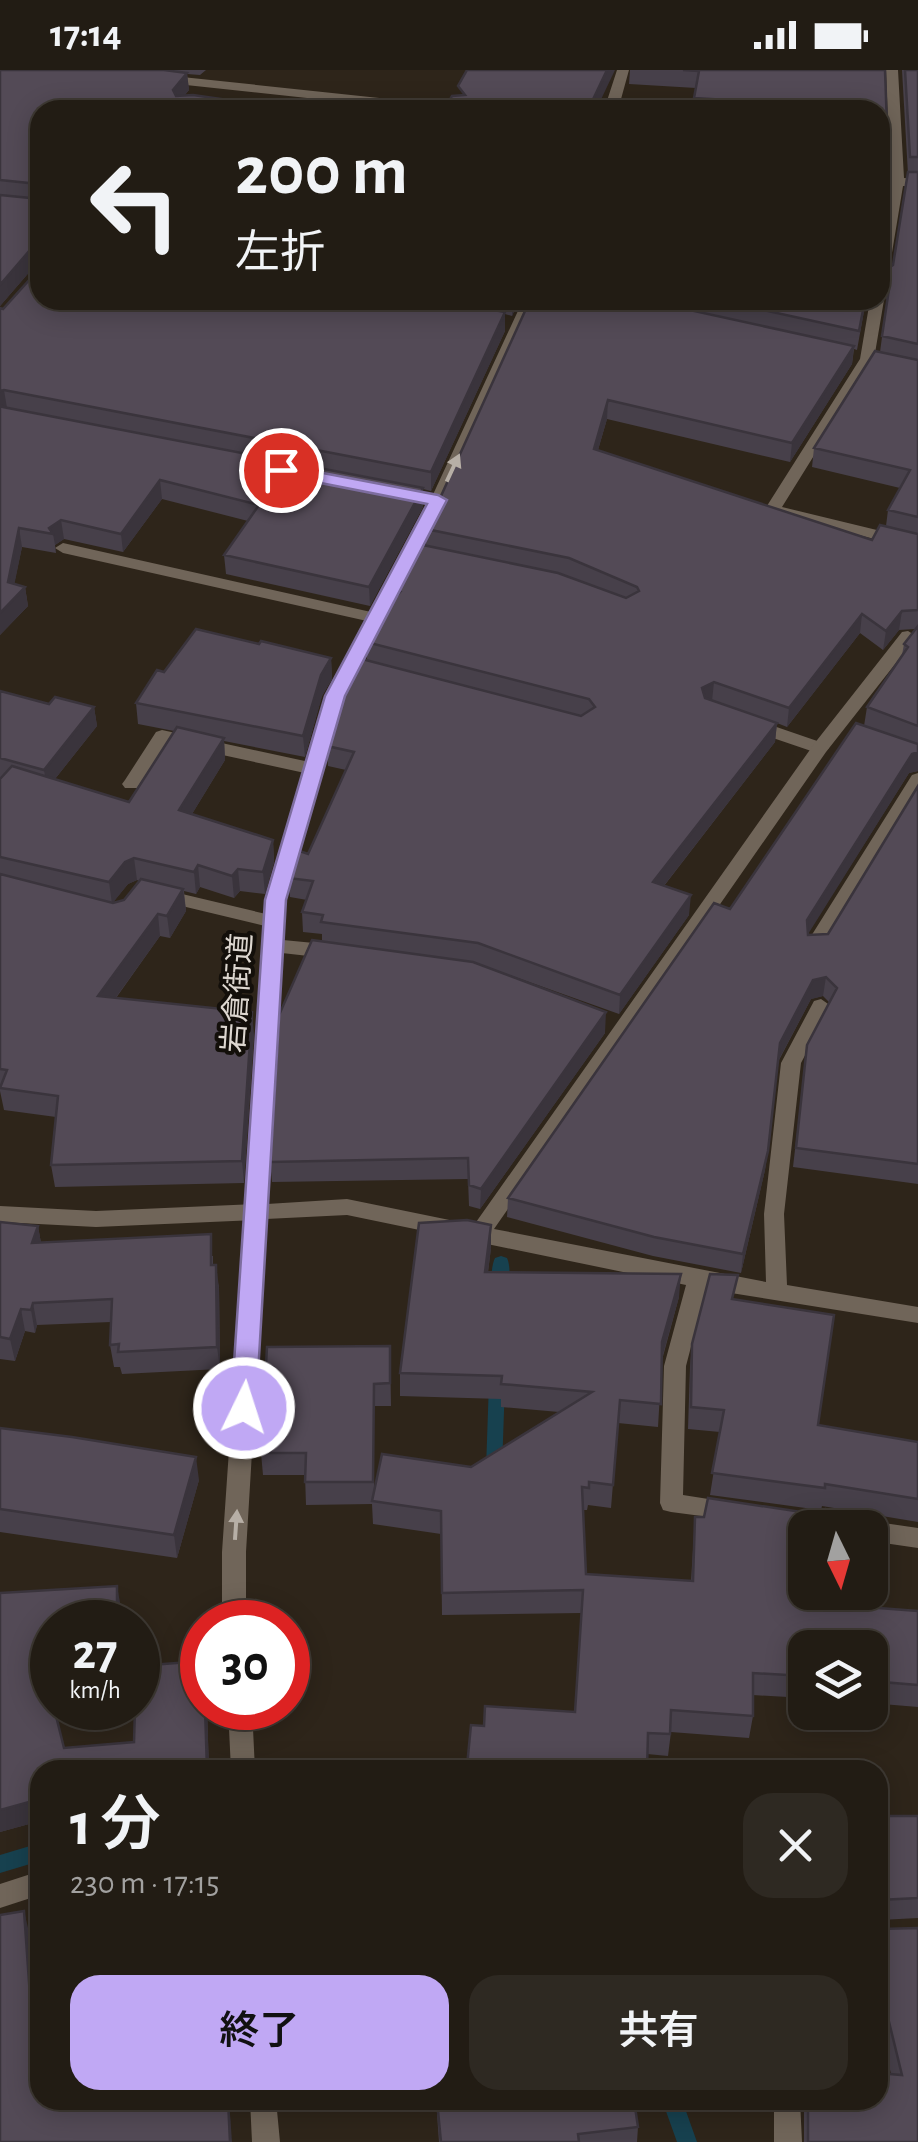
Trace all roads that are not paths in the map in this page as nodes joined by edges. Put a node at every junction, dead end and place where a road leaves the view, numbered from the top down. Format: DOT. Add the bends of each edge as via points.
graph roads {
  1 [pos="218,70"];
  2 [pos="623,70"];
  3 [pos="892,70"];
  4 [pos="140,76"];
  5 [pos="207,84"];
  6 [pos="195,97"];
  7 [pos="353,100"];
  8 [pos="614,100"];
  9 [pos="890,180"];
  10 [pos="897,181"];
  11 [pos="918,184"];
  12 [pos="890,223"];
  13 [pos="520,310"];
  14 [pos="877,310"];
  15 [pos="848,354"];
  16 [pos="875,360"];
  17 [pos="918,545"];
  18 [pos="63,548"];
  19 [pos="376,618"];
  20 [pos="915,632"];
  21 [pos="729,716"];
  22 [pos="820,748"];
  23 [pos="314,768"];
  24 [pos="918,779"];
  25 [pos="131,784"];
  26 [pos="138,890"];
  27 [pos="274,922"];
  28 [pos="272,946"];
  29 [pos="815,946"];
  30 [pos="362,955"];
  31 [pos="821,1006"];
  32 [pos="256,1212"];
  33 [pos="0,1214"];
  34 [pos="478,1236"];
  35 [pos="698,1279"];
  36 [pos="777,1292"];
  37 [pos="918,1314"];
  38 [pos="788,1519"];
  39 [pos="888,1534"];
  40 [pos="918,1538"];
  41 [pos="234,1600"];
  42 [pos="241,1730"];
  43 [pos="243,1760"];
  44 [pos="30,1887"];
  45 [pos="0,1896"];
  46 [pos="264,2110"];
  47 [pos="787,2110"];
  48 [pos="266,2142"];
  49 [pos="788,2142"];
  1 -- 5 [label="street"];
  2 -- 8 [label="street"];
  3 -- 10 [label="street"];
  4 -- 5 [label="street"];
  5 -- 6 [label="street"];
  5 -- 7 [label="street"];
  9 -- 10 [label="street"];
  10 -- 11 [label="street"];
  10 -- 12 [label="street"];
  19 -- 13 [label="street, 岩倉街道, one-way" via="420,554 428,499 508,323"];
  14 -- 16 [label="street"];
  15 -- 16 [label="street"];
  16 -- 17 [label="street" via="773,509"];
  18 -- 19 [label="street"];
  19 -- 23 [label="street, 岩倉街道" via="361,668 335,696"];
  20 -- 22 [label="street" via="846,729"];
  21 -- 22 [label="street"];
  22 -- 34 [label="street" via="612,1023"];
  23 -- 25 [label="street" via="162,736"];
  23 -- 27 [label="street, 岩倉街道"];
  24 -- 29 [label="street"];
  26 -- 27 [label="street"];
  27 -- 28 [label="street, 岩倉街道"];
  28 -- 30 [label="street"];
  28 -- 32 [label="street, 岩倉街道"];
  31 -- 36 [label="street" via="791,1063 774,1214"];
  32 -- 33 [label="street" via="96,1219"];
  32 -- 34 [label="street" via="347,1207"];
  41 -- 32 [label="street, 岩倉街道, one-way"];
  34 -- 35 [label="street"];
  35 -- 36 [label="street"];
  35 -- 38 [label="street" via="675,1366 672,1502"];
  36 -- 37 [label="street"];
  39 -- 40 [label="street"];
  42 -- 43 [label="street"];
  44 -- 45 [label="street"];
  46 -- 48 [label="street"];
  47 -- 49 [label="street"];
}
